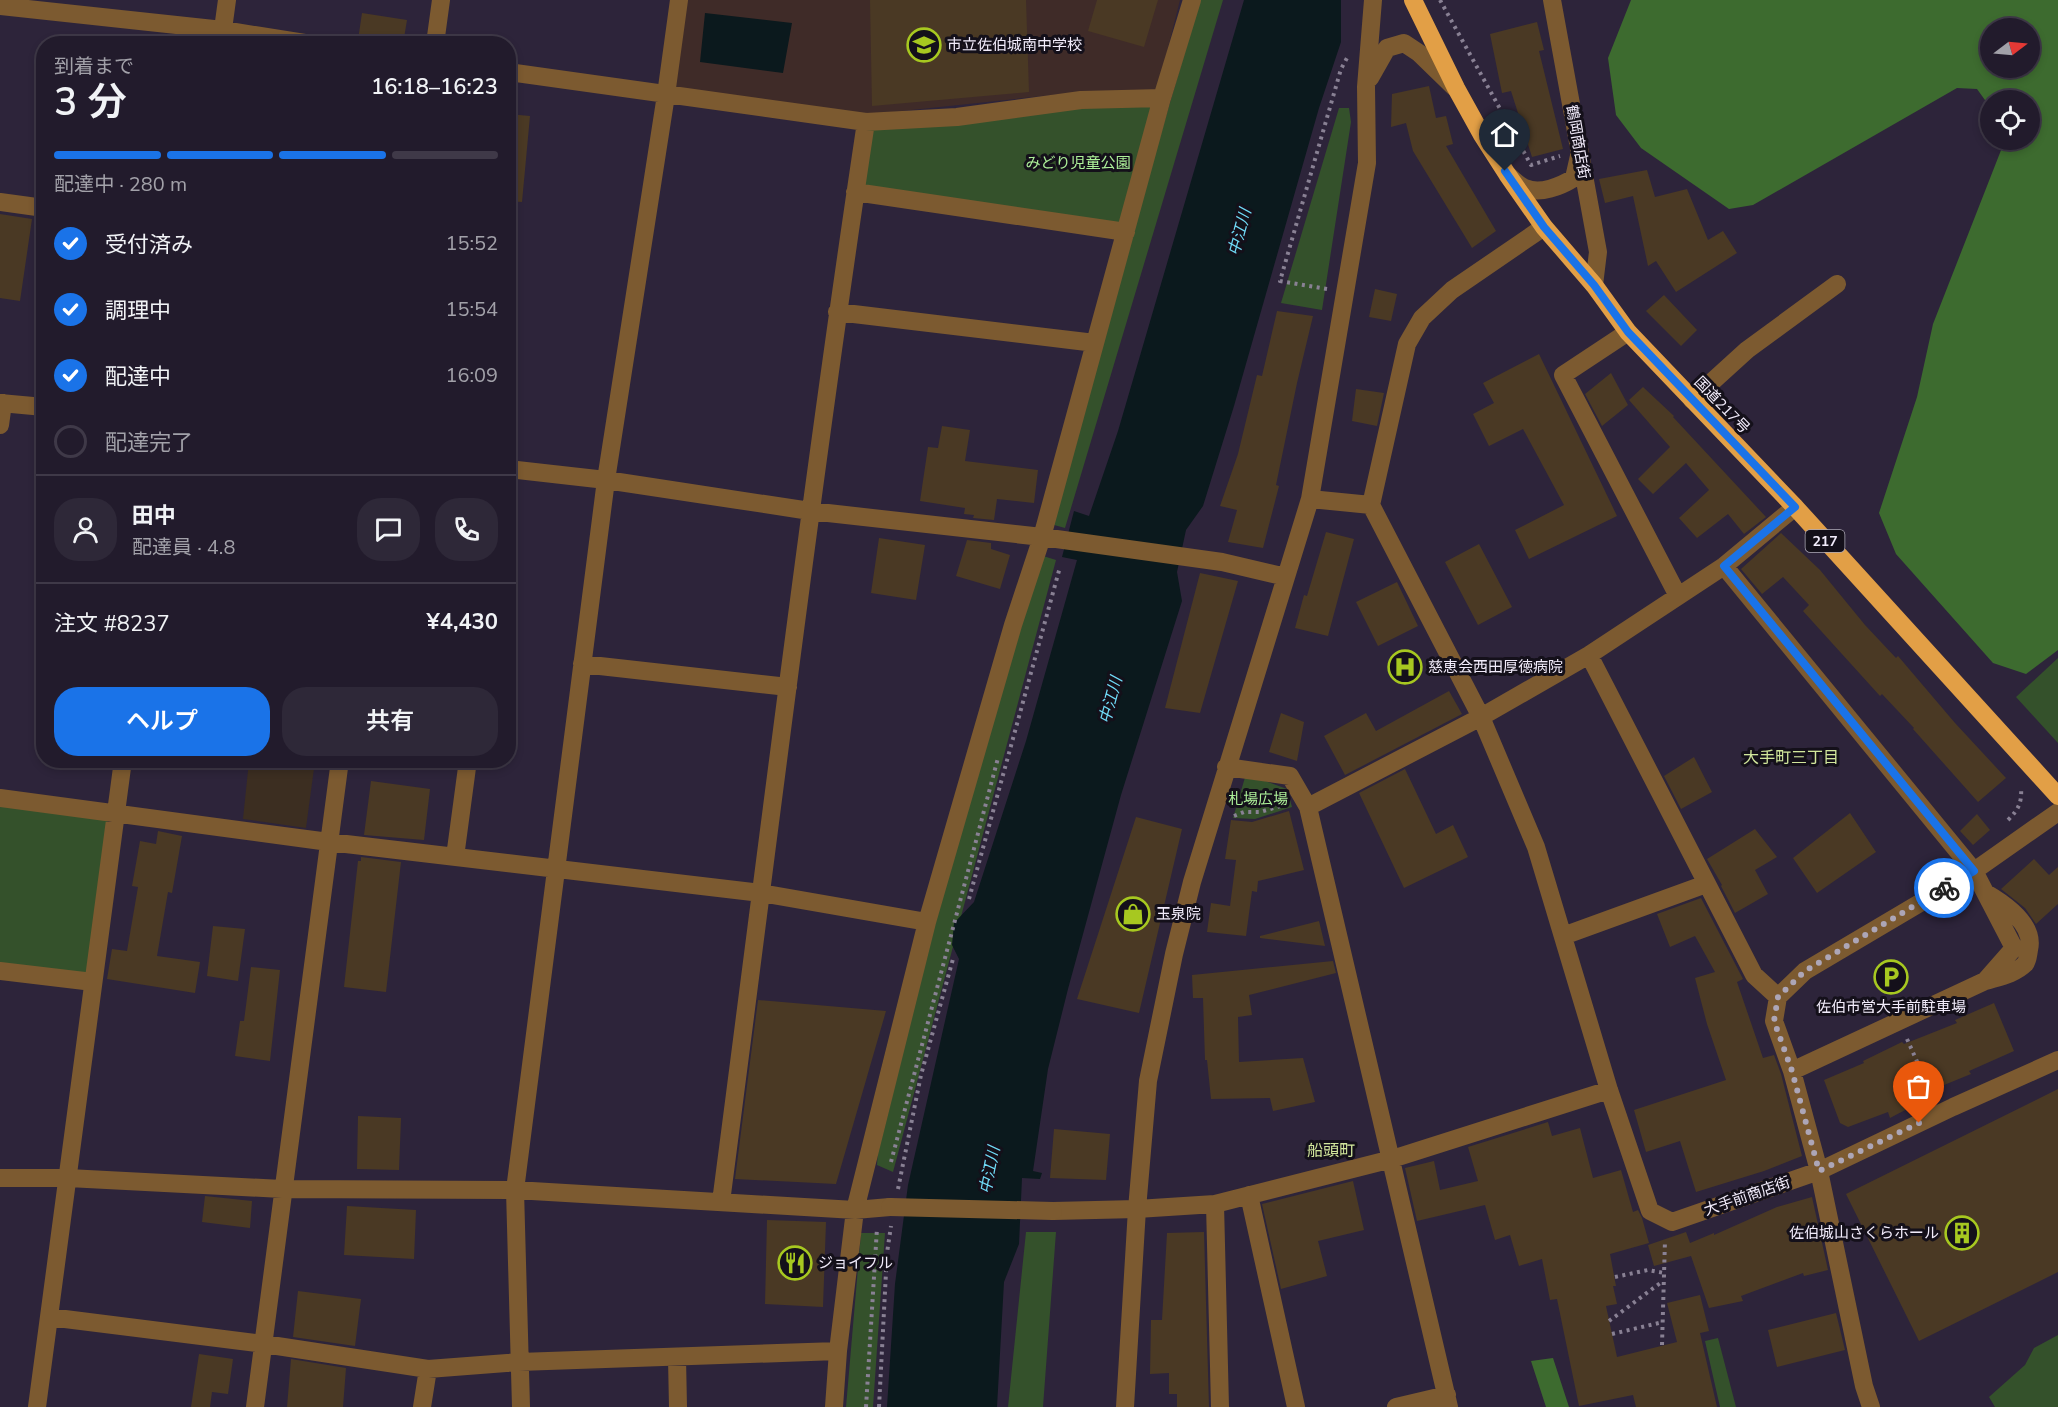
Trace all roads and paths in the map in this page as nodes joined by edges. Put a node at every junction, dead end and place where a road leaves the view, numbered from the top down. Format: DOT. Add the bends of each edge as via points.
graph roads {
  1 [pos="227,0"];
  2 [pos="441,0"];
  3 [pos="679,0"];
  4 [pos="1192,0"];
  5 [pos="1373,0"];
  6 [pos="1413,0"];
  7 [pos="1440,0"];
  8 [pos="1552,0"];
  9 [pos="0,6"];
  10 [pos="215,36"];
  11 [pos="222,36"];
  12 [pos="436,36"];
  13 [pos="1348,55"];
  14 [pos="516,73"];
  15 [pos="1365,87"];
  16 [pos="1456,88"];
  17 [pos="666,95"];
  18 [pos="1162,98"];
  19 [pos="866,122"];
  20 [pos="1574,152"];
  21 [pos="1507,174"];
  22 [pos="855,192"];
  23 [pos="0,202"];
  24 [pos="36,207"];
  25 [pos="1544,227"];
  26 [pos="1126,232"];
  27 [pos="1838,284"];
  28 [pos="1594,285"];
  29 [pos="1331,289"];
  30 [pos="837,312"];
  31 [pos="1628,332"];
  32 [pos="1095,343"];
  33 [pos="1692,400"];
  34 [pos="2,403"];
  35 [pos="36,406"];
  36 [pos="0,426"];
  37 [pos="516,471"];
  38 [pos="606,480"];
  39 [pos="1310,499"];
  40 [pos="1371,505"];
  41 [pos="1795,507"];
  42 [pos="810,511"];
  43 [pos="1049,538"];
  44 [pos="1724,566"];
  45 [pos="1060,567"];
  46 [pos="1286,577"];
  47 [pos="1678,596"];
  48 [pos="1039,605"];
  49 [pos="1049,608"];
  50 [pos="1589,655"];
  51 [pos="582,664"];
  52 [pos="788,687"];
  53 [pos="1481,717"];
  54 [pos="1000,753"];
  55 [pos="1226,767"];
  56 [pos="122,768"];
  57 [pos="339,768"];
  58 [pos="467,768"];
  59 [pos="2020,783"];
  60 [pos="2058,796"];
  61 [pos="0,798"];
  62 [pos="2022,798"];
  63 [pos="1289,804"];
  64 [pos="1308,807"];
  65 [pos="1244,812"];
  66 [pos="2058,812"];
  67 [pos="115,813"];
  68 [pos="329,842"];
  69 [pos="455,857"];
  70 [pos="556,869"];
  71 [pos="1974,871"];
  72 [pos="1706,884"];
  73 [pos="761,893"];
  74 [pos="969,899"];
  75 [pos="927,922"];
  76 [pos="1563,936"];
  77 [pos="953,959"];
  78 [pos="0,971"];
  79 [pos="93,982"];
  80 [pos="1778,997"];
  81 [pos="1905,1035"];
  82 [pos="2058,1060"];
  83 [pos="1792,1071"];
  84 [pos="1609,1090"];
  85 [pos="1935,1101"];
  86 [pos="1392,1159"];
  87 [pos="890,1162"];
  88 [pos="1819,1171"];
  89 [pos="0,1178"];
  90 [pos="68,1178"];
  91 [pos="282,1189"];
  92 [pos="515,1190"];
  93 [pos="1249,1195"];
  94 [pos="721,1202"];
  95 [pos="1215,1204"];
  96 [pos="889,1207"];
  97 [pos="1137,1209"];
  98 [pos="855,1210"];
  99 [pos="1666,1219"];
  100 [pos="1664,1273"];
  101 [pos="1615,1277"];
  102 [pos="1664,1280"];
  103 [pos="49,1317"];
  104 [pos="1609,1321"];
  105 [pos="1663,1322"];
  106 [pos="1612,1334"];
  107 [pos="264,1344"];
  108 [pos="1662,1345"];
  109 [pos="838,1351"];
  110 [pos="677,1358"];
  111 [pos="519,1362"];
  112 [pos="428,1369"];
  113 [pos="1448,1401"];
  114 [pos="37,1407"];
  115 [pos="255,1407"];
  116 [pos="422,1407"];
  117 [pos="521,1407"];
  118 [pos="678,1407"];
  119 [pos="834,1407"];
  120 [pos="866,1407"];
  121 [pos="879,1407"];
  122 [pos="1125,1407"];
  123 [pos="1220,1407"];
  124 [pos="1296,1407"];
  125 [pos="1396,1407"];
  126 [pos="1871,1407"];
  1 -- 11 [label="street"];
  2 -- 12 [label="street"];
  3 -- 17 [label="street"];
  4 -- 18 [label="street"];
  5 -- 15 [label="street"];
  6 -- 16 [label="highway, 国道217号 / 217"];
  7 -- 20 [label="path" via="1531,165"];
  8 -- 20 [label="street, 鶴岡商店街"];
  9 -- 10 [label="street"];
  13 -- 29 [label="path" via="1280,281"];
  14 -- 17 [label="street"];
  15 -- 16 [label="street" via="1387,48 1404,44"];
  15 -- 39 [label="street" via="1367,164"];
  16 -- 21 [label="highway, 国道217号 / 217"];
  17 -- 19 [label="street"];
  17 -- 38 [label="street"];
  18 -- 19 [label="street" via="1081,100 957,117"];
  18 -- 26 [label="street"];
  19 -- 22 [label="street"];
  20 -- 21 [label="street" via="1574,178 1561,186 1526,189"];
  20 -- 28 [label="street, 鶴岡商店街" via="1598,252"];
  21 -- 25 [label="highway, 国道217号 / 217"];
  22 -- 26 [label="street"];
  22 -- 30 [label="street"];
  23 -- 24 [label="street"];
  25 -- 28 [label="highway, 国道217号 / 217"];
  25 -- 40 [label="street" via="1452,290 1422,318 1407,344"];
  26 -- 32 [label="street"];
  27 -- 33 [label="street" via="1747,350"];
  28 -- 31 [label="highway, 国道217号 / 217"];
  30 -- 32 [label="street"];
  30 -- 42 [label="street"];
  31 -- 33 [label="highway, 国道217号 / 217"];
  31 -- 47 [label="street" via="1563,375"];
  32 -- 43 [label="street"];
  33 -- 41 [label="highway, 国道217号 / 217"];
  34 -- 35 [label="street"];
  34 -- 36 [label="street"];
  37 -- 38 [label="street"];
  38 -- 42 [label="street"];
  38 -- 51 [label="street"];
  39 -- 40 [label="street"];
  39 -- 46 [label="street"];
  40 -- 53 [label="street"];
  41 -- 44 [label="street"];
  41 -- 60 [label="highway, 国道217号 / 217"];
  42 -- 43 [label="street"];
  42 -- 52 [label="street"];
  43 -- 46 [label="street" via="1222,562"];
  43 -- 75 [label="street" via="1010,637"];
  44 -- 47 [label="street"];
  44 -- 71 [label="street"];
  45 -- 49 [label="path"];
  46 -- 55 [label="street"];
  47 -- 50 [label="street"];
  48 -- 49 [label="path"];
  49 -- 74 [label="path"];
  50 -- 53 [label="street"];
  50 -- 72 [label="street"];
  51 -- 52 [label="street"];
  51 -- 70 [label="street"];
  52 -- 73 [label="street"];
  53 -- 64 [label="street"];
  53 -- 76 [label="street" via="1536,847"];
  54 -- 87 [label="path"];
  55 -- 64 [label="street" via="1290,776"];
  55 -- 97 [label="street" via="1174,954 1148,1081"];
  56 -- 67 [label="street"];
  57 -- 68 [label="street"];
  58 -- 69 [label="street"];
  59 -- 62 [label="path"];
  61 -- 67 [label="street"];
  63 -- 65 [label="path"];
  64 -- 86 [label="street"];
  66 -- 71 [label="street"];
  67 -- 68 [label="street"];
  67 -- 79 [label="street"];
  68 -- 69 [label="street"];
  68 -- 91 [label="street"];
  69 -- 70 [label="street"];
  70 -- 73 [label="street"];
  70 -- 92 [label="street"];
  71 -- 80 [label="street" via="1805,971"];
  71 -- 83 [label="street" via="2014,948 1985,981"];
  72 -- 76 [label="street"];
  72 -- 80 [label="street" via="1754,975"];
  73 -- 75 [label="street"];
  73 -- 94 [label="street"];
  75 -- 98 [label="street"];
  76 -- 84 [label="street"];
  77 -- 96 [label="path"];
  78 -- 79 [label="street"];
  79 -- 90 [label="street"];
  80 -- 83 [label="street" via="1774,1021"];
  81 -- 85 [label="path"];
  82 -- 88 [label="street, 大手前商店街"];
  83 -- 88 [label="street"];
  84 -- 86 [label="street"];
  84 -- 99 [label="street" via="1650,1211"];
  86 -- 93 [label="street"];
  86 -- 113 [label="street"];
  88 -- 99 [label="street, 大手前商店街" via="1672,1222"];
  88 -- 126 [label="street"];
  89 -- 90 [label="street"];
  90 -- 91 [label="street"];
  90 -- 103 [label="street"];
  91 -- 92 [label="street"];
  91 -- 107 [label="street"];
  92 -- 94 [label="street"];
  92 -- 111 [label="street"];
  93 -- 95 [label="street"];
  93 -- 124 [label="street"];
  94 -- 98 [label="street"];
  95 -- 97 [label="street"];
  95 -- 123 [label="street"];
  96 -- 97 [label="street, bridge"];
  96 -- 98 [label="street"];
  96 -- 120 [label="path"];
  96 -- 121 [label="path"];
  97 -- 122 [label="street"];
  98 -- 109 [label="street"];
  99 -- 100 [label="path"];
  100 -- 101 [label="path" via="1648,1270"];
  100 -- 102 [label="path"];
  102 -- 104 [label="path"];
  102 -- 105 [label="path"];
  103 -- 107 [label="street"];
  103 -- 114 [label="street"];
  105 -- 106 [label="path"];
  105 -- 108 [label="path"];
  107 -- 112 [label="street"];
  107 -- 115 [label="street"];
  109 -- 110 [label="street"];
  109 -- 119 [label="street"];
  110 -- 111 [label="street"];
  110 -- 118 [label="street"];
  111 -- 112 [label="street"];
  111 -- 117 [label="street"];
  112 -- 116 [label="street"];
  113 -- 125 [label="street"];
}
